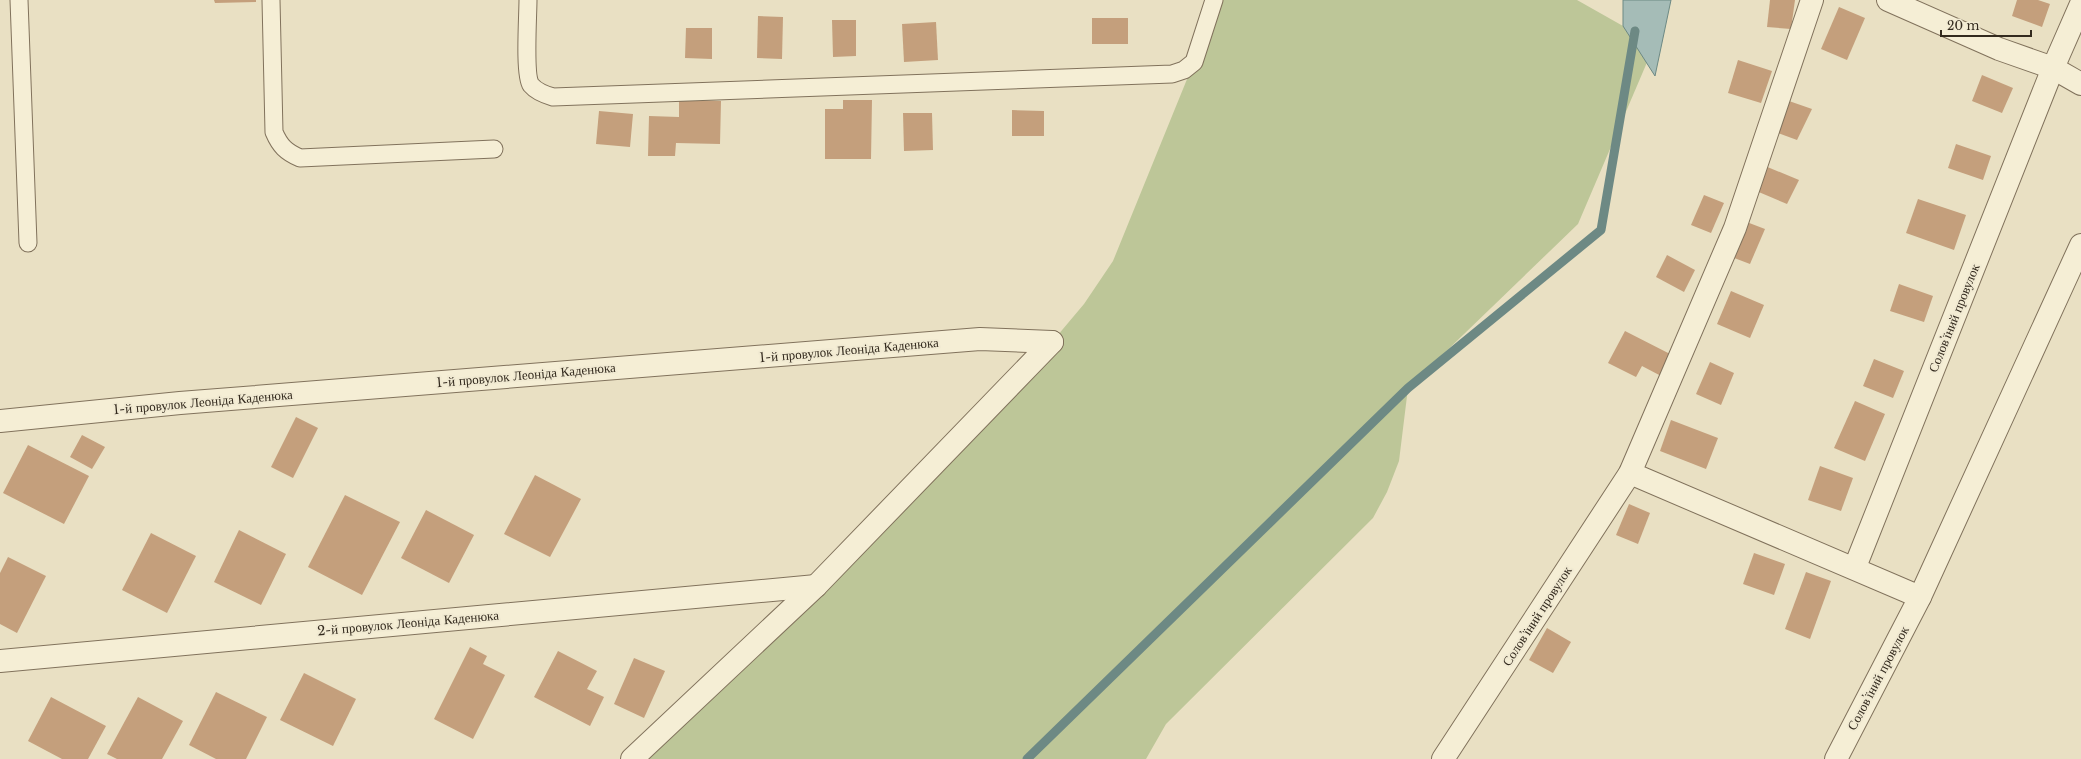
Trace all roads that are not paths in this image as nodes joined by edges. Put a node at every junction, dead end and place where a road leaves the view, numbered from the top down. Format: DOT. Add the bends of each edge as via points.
graph roads {
  1 [pos="19,0"];
  2 [pos="271,0"];
  3 [pos="528,0"];
  4 [pos="1214,0"];
  5 [pos="1812,0"];
  6 [pos="1888,0"];
  7 [pos="2081,4"];
  8 [pos="2054,68"];
  9 [pos="2081,84"];
  10 [pos="494,149"];
  11 [pos="28,243"];
  12 [pos="2081,245"];
  13 [pos="0,421"];
  14 [pos="1630,473"];
  15 [pos="1855,567"];
  16 [pos="816,586"];
  17 [pos="1920,597"];
  18 [pos="0,661"];
  19 [pos="632,759"];
  20 [pos="1444,759"];
  21 [pos="1836,759"];
  1 -- 11 [label="lane"];
  2 -- 10 [label="lane" via="274,132 279,144 287,152 300,158"];
  3 -- 4 [label="lane" via="528,72 531,85 542,94 553,97 1172,74 1184,70 1194,62"];
  5 -- 14 [label="street, Соловʼїний провулок" via="1735,228"];
  6 -- 8 [label="street" via="1999,49"];
  7 -- 8 [label="street, Соловʼїний провулок"];
  8 -- 9 [label="street"];
  8 -- 15 [label="street, Соловʼїний провулок"];
  12 -- 17 [label="street, Соловʼїний провулок"];
  13 -- 16 [label="street, 1-й провулок Леоніда Каденюка" via="180,403 980,339 1052,342"];
  14 -- 15 [label="street"];
  14 -- 20 [label="street, Соловʼїний провулок"];
  15 -- 17 [label="street"];
  16 -- 18 [label="street, 2-й провулок Леоніда Каденюка"];
  16 -- 19 [label="street"];
  17 -- 21 [label="street, Соловʼїний провулок"];
}
